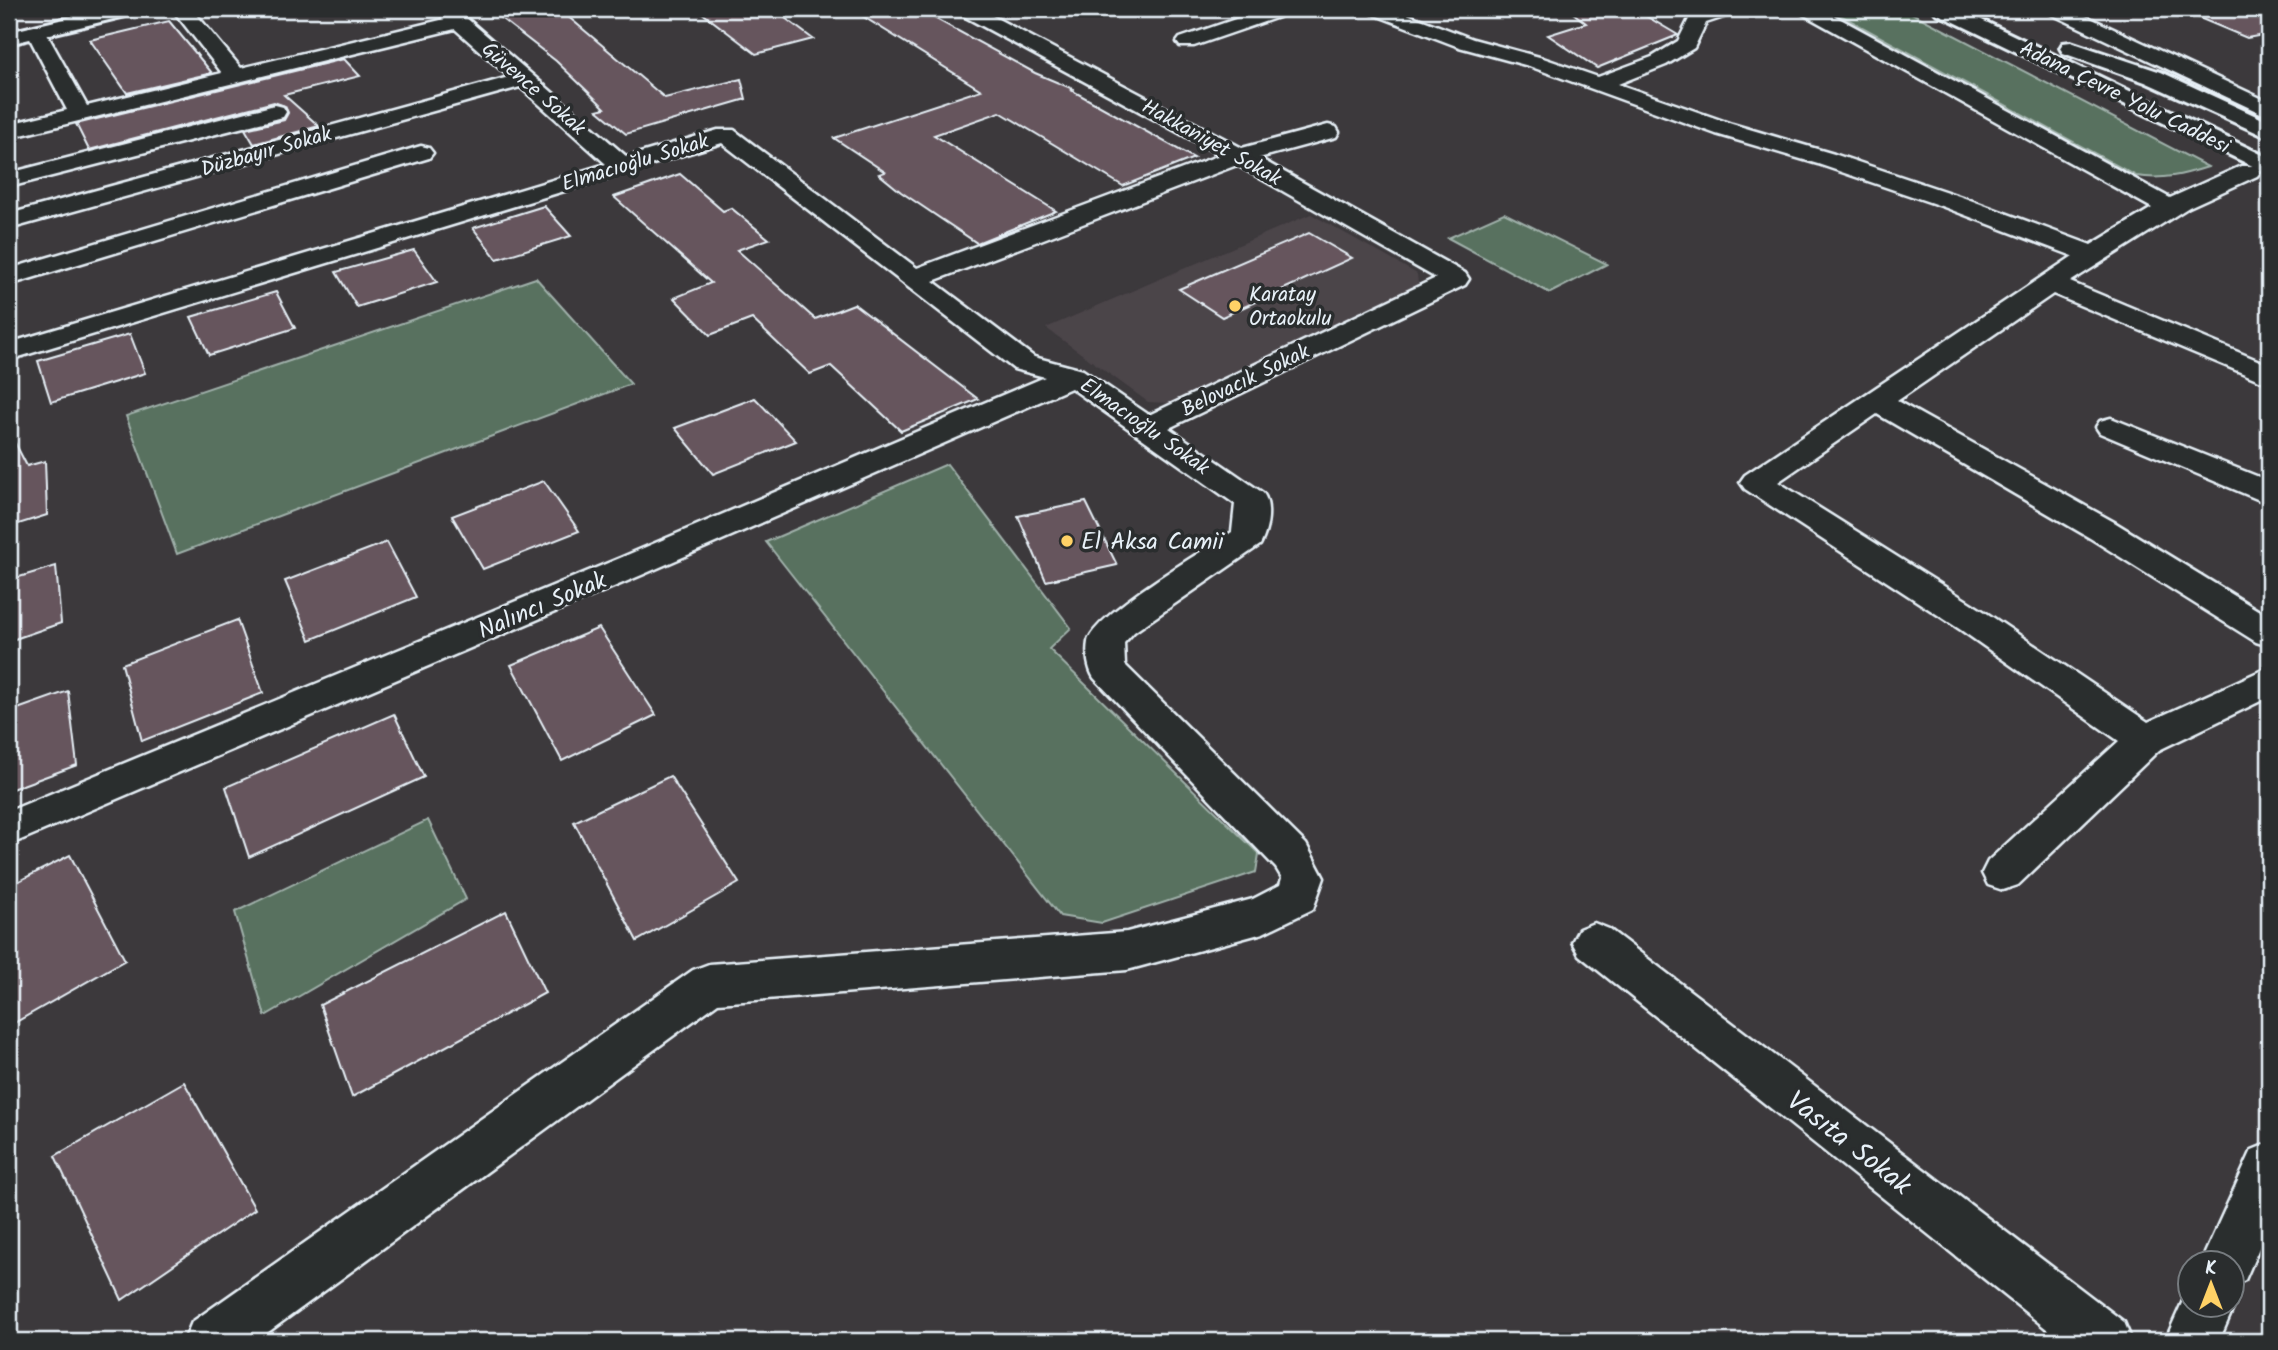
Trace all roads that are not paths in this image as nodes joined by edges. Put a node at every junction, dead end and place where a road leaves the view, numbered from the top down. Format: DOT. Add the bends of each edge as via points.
graph roads {
  1 [pos="131,9"];
  2 [pos="182,9"];
  3 [pos="965,9"];
  4 [pos="1283,9"];
  5 [pos="1377,9"];
  6 [pos="1729,9"];
  7 [pos="1808,9"];
  8 [pos="1943,9"];
  9 [pos="1985,9"];
  10 [pos="2056,9"];
  11 [pos="452,15"];
  12 [pos="36,31"];
  13 [pos="9,36"];
  14 [pos="1186,42"];
  15 [pos="2060,44"];
  16 [pos="233,74"];
  17 [pos="524,79"];
  18 [pos="1598,83"];
  19 [pos="2269,110"];
  20 [pos="275,112"];
  21 [pos="80,114"];
  22 [pos="9,131"];
  23 [pos="2269,131"];
  24 [pos="1328,132"];
  25 [pos="2269,142"];
  26 [pos="421,153"];
  27 [pos="1239,156"];
  28 [pos="623,166"];
  29 [pos="2262,173"];
  30 [pos="9,180"];
  31 [pos="2170,208"];
  32 [pos="9,222"];
  33 [pos="2093,255"];
  34 [pos="9,277"];
  35 [pos="913,279"];
  36 [pos="1457,279"];
  37 [pos="2051,284"];
  38 [pos="9,352"];
  39 [pos="2269,375"];
  40 [pos="1073,376"];
  41 [pos="1876,401"];
  42 [pos="1147,427"];
  43 [pos="2111,427"];
  44 [pos="2269,494"];
  45 [pos="2269,633"];
  46 [pos="2269,681"];
  47 [pos="2146,740"];
  48 [pos="9,829"];
  49 [pos="2003,873"];
  50 [pos="1594,942"];
  51 [pos="2269,1167"];
  52 [pos="2233,1248"];
  53 [pos="2202,1318"];
  54 [pos="211,1341"];
  55 [pos="2105,1341"];
  56 [pos="2192,1341"];
  1 -- 12 [label="main road"];
  2 -- 16 [label="street"];
  3 -- 27 [label="street, Hakkaniyet Sokak"];
  4 -- 14 [label="street"];
  5 -- 18 [label="street" via="1466,43"];
  6 -- 18 [label="street" via="1698,19 1687,44 1659,61"];
  7 -- 31 [label="street"];
  8 -- 29 [label="main road, Adana Çevre Yolu Caddesi" via="2026,49 2063,76"];
  9 -- 15 [label="main road, Adana Çevre Yolu Caddesi"];
  10 -- 19 [label="street"];
  11 -- 16 [label="street"];
  11 -- 17 [label="street, Güvence Sokak"];
  12 -- 13 [label="main road"];
  12 -- 21 [label="street"];
  15 -- 23 [label="main road" via="2153,77"];
  15 -- 25 [label="main road, Adana Çevre Yolu Caddesi"];
  16 -- 21 [label="street"];
  17 -- 28 [label="street, Güvence Sokak"];
  17 -- 32 [label="street, Düzbayır Sokak"];
  18 -- 33 [label="street" via="1757,140 1940,197"];
  20 -- 30 [label="street"];
  21 -- 22 [label="street"];
  24 -- 27 [label="street"];
  26 -- 34 [label="street"];
  27 -- 35 [label="street"];
  27 -- 36 [label="street, Hakkaniyet Sokak"];
  28 -- 35 [label="street, Elmacıoğlu Sokak" via="726,135"];
  28 -- 38 [label="street, Elmacıoğlu Sokak"];
  29 -- 31 [label="street"];
  31 -- 33 [label="street"];
  33 -- 37 [label="street"];
  35 -- 40 [label="street, Elmacıoğlu Sokak" via="1024,363"];
  36 -- 42 [label="street, Belovacık Sokak"];
  37 -- 39 [label="street"];
  37 -- 41 [label="street"];
  40 -- 42 [label="street, Elmacıoğlu Sokak"];
  40 -- 48 [label="street, Nalıncı Sokak"];
  41 -- 45 [label="street" via="2102,530"];
  41 -- 47 [label="street" via="1756,482 1973,621"];
  42 -- 54 [label="street, Elmacıoğlu Sokak" via="1252,500 1248,537 1121,623 1106,641 1107,669 1291,856 1303,878 1298,895 1263,915 1127,951 709,984"];
  43 -- 44 [label="street"];
  46 -- 47 [label="street"];
  47 -- 49 [label="street"];
  50 -- 55 [label="street, Vasıta Sokak"];
  51 -- 52 [label="street"];
  53 -- 56 [label="street"];
}
